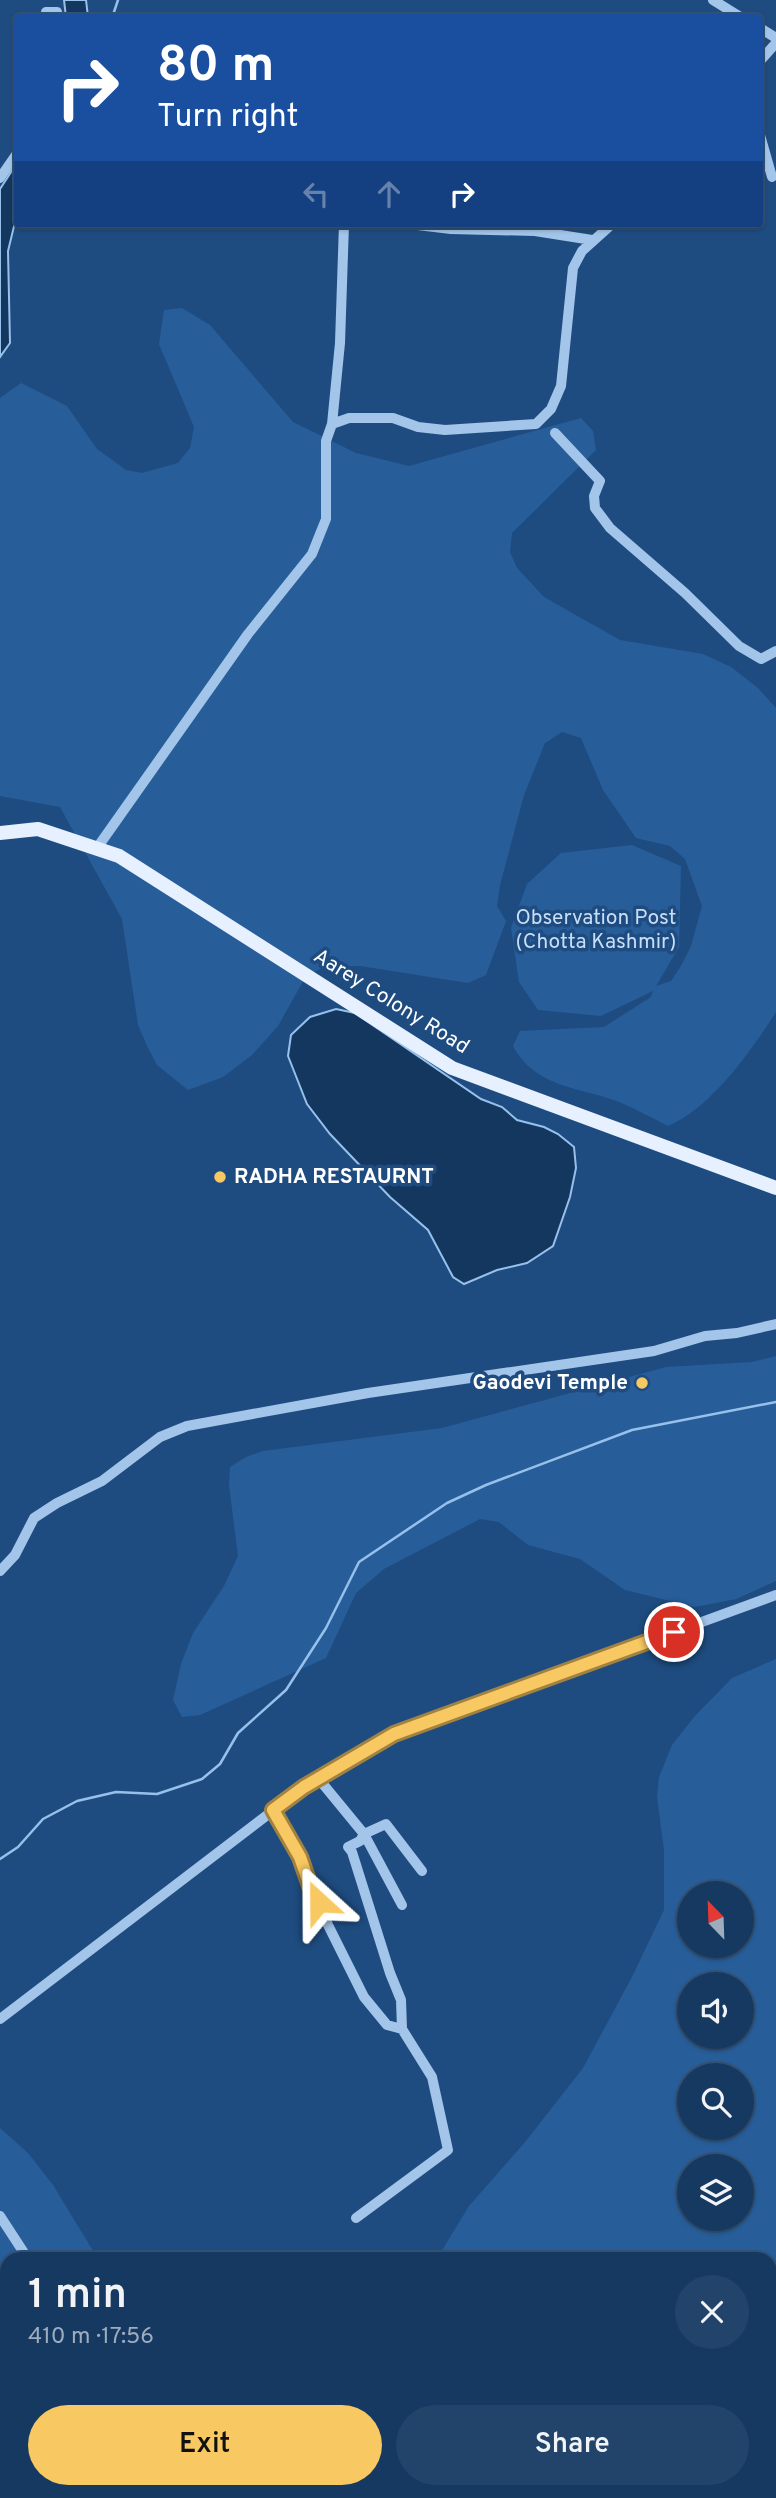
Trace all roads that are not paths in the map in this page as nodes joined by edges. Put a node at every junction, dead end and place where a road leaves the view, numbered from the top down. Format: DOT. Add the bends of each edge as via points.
graph roads {
  1 [pos="713,0"];
  2 [pos="46,12"];
  3 [pos="58,14"];
  4 [pos="736,14"];
  5 [pos="776,40"];
  6 [pos="763,57"];
  7 [pos="763,146"];
  8 [pos="14,158"];
  9 [pos="772,177"];
  10 [pos="0,178"];
  11 [pos="344,228"];
  12 [pos="443,228"];
  13 [pos="607,228"];
  14 [pos="592,240"];
  15 [pos="332,424"];
  16 [pos="555,433"];
  17 [pos="776,651"];
  18 [pos="0,833"];
  19 [pos="97,848"];
  20 [pos="776,1188"];
  21 [pos="776,1324"];
  22 [pos="0,1571"];
  23 [pos="776,1595"];
  24 [pos="318,1778"];
  25 [pos="273,1810"];
  26 [pos="364,1834"];
  27 [pos="422,1871"];
  28 [pos="402,1905"];
  29 [pos="0,2019"];
  30 [pos="402,2029"];
  31 [pos="0,2217"];
  32 [pos="356,2218"];
  33 [pos="23,2252"];
  1 -- 4 [label="street"];
  2 -- 3 [label="street"];
  5 -- 6 [label="street"];
  7 -- 9 [label="street"];
  8 -- 10 [label="street"];
  11 -- 15 [label="street"];
  12 -- 14 [label="street" via="535,231"];
  13 -- 14 [label="street"];
  14 -- 15 [label="street" via="573,268 561,386 551,409 536,424 445,430 393,418 349,418"];
  15 -- 19 [label="street" via="326,441 326,519 312,554 248,634"];
  16 -- 17 [label="street" via="600,481 595,508 610,528 739,646 761,659"];
  18 -- 19 [label="main road, Aarey Colony Road" via="38,829"];
  19 -- 20 [label="main road, Aarey Colony Road" via="119,856 452,1068"];
  21 -- 22 [label="street" via="705,1336 654,1351 369,1393 187,1426 160,1437 102,1481 34,1518 15,1555"];
  23 -- 24 [label="street" via="394,1734"];
  24 -- 25 [label="street"];
  24 -- 26 [label="street"];
  25 -- 29 [label="street"];
  25 -- 30 [label="street" via="300,1857 364,1997 387,2025"];
  26 -- 27 [label="street" via="386,1824"];
  26 -- 28 [label="street"];
  26 -- 30 [label="street" via="348,1847 401,2000"];
  30 -- 32 [label="street" via="432,2077 448,2150"];
  31 -- 33 [label="street"];
}
